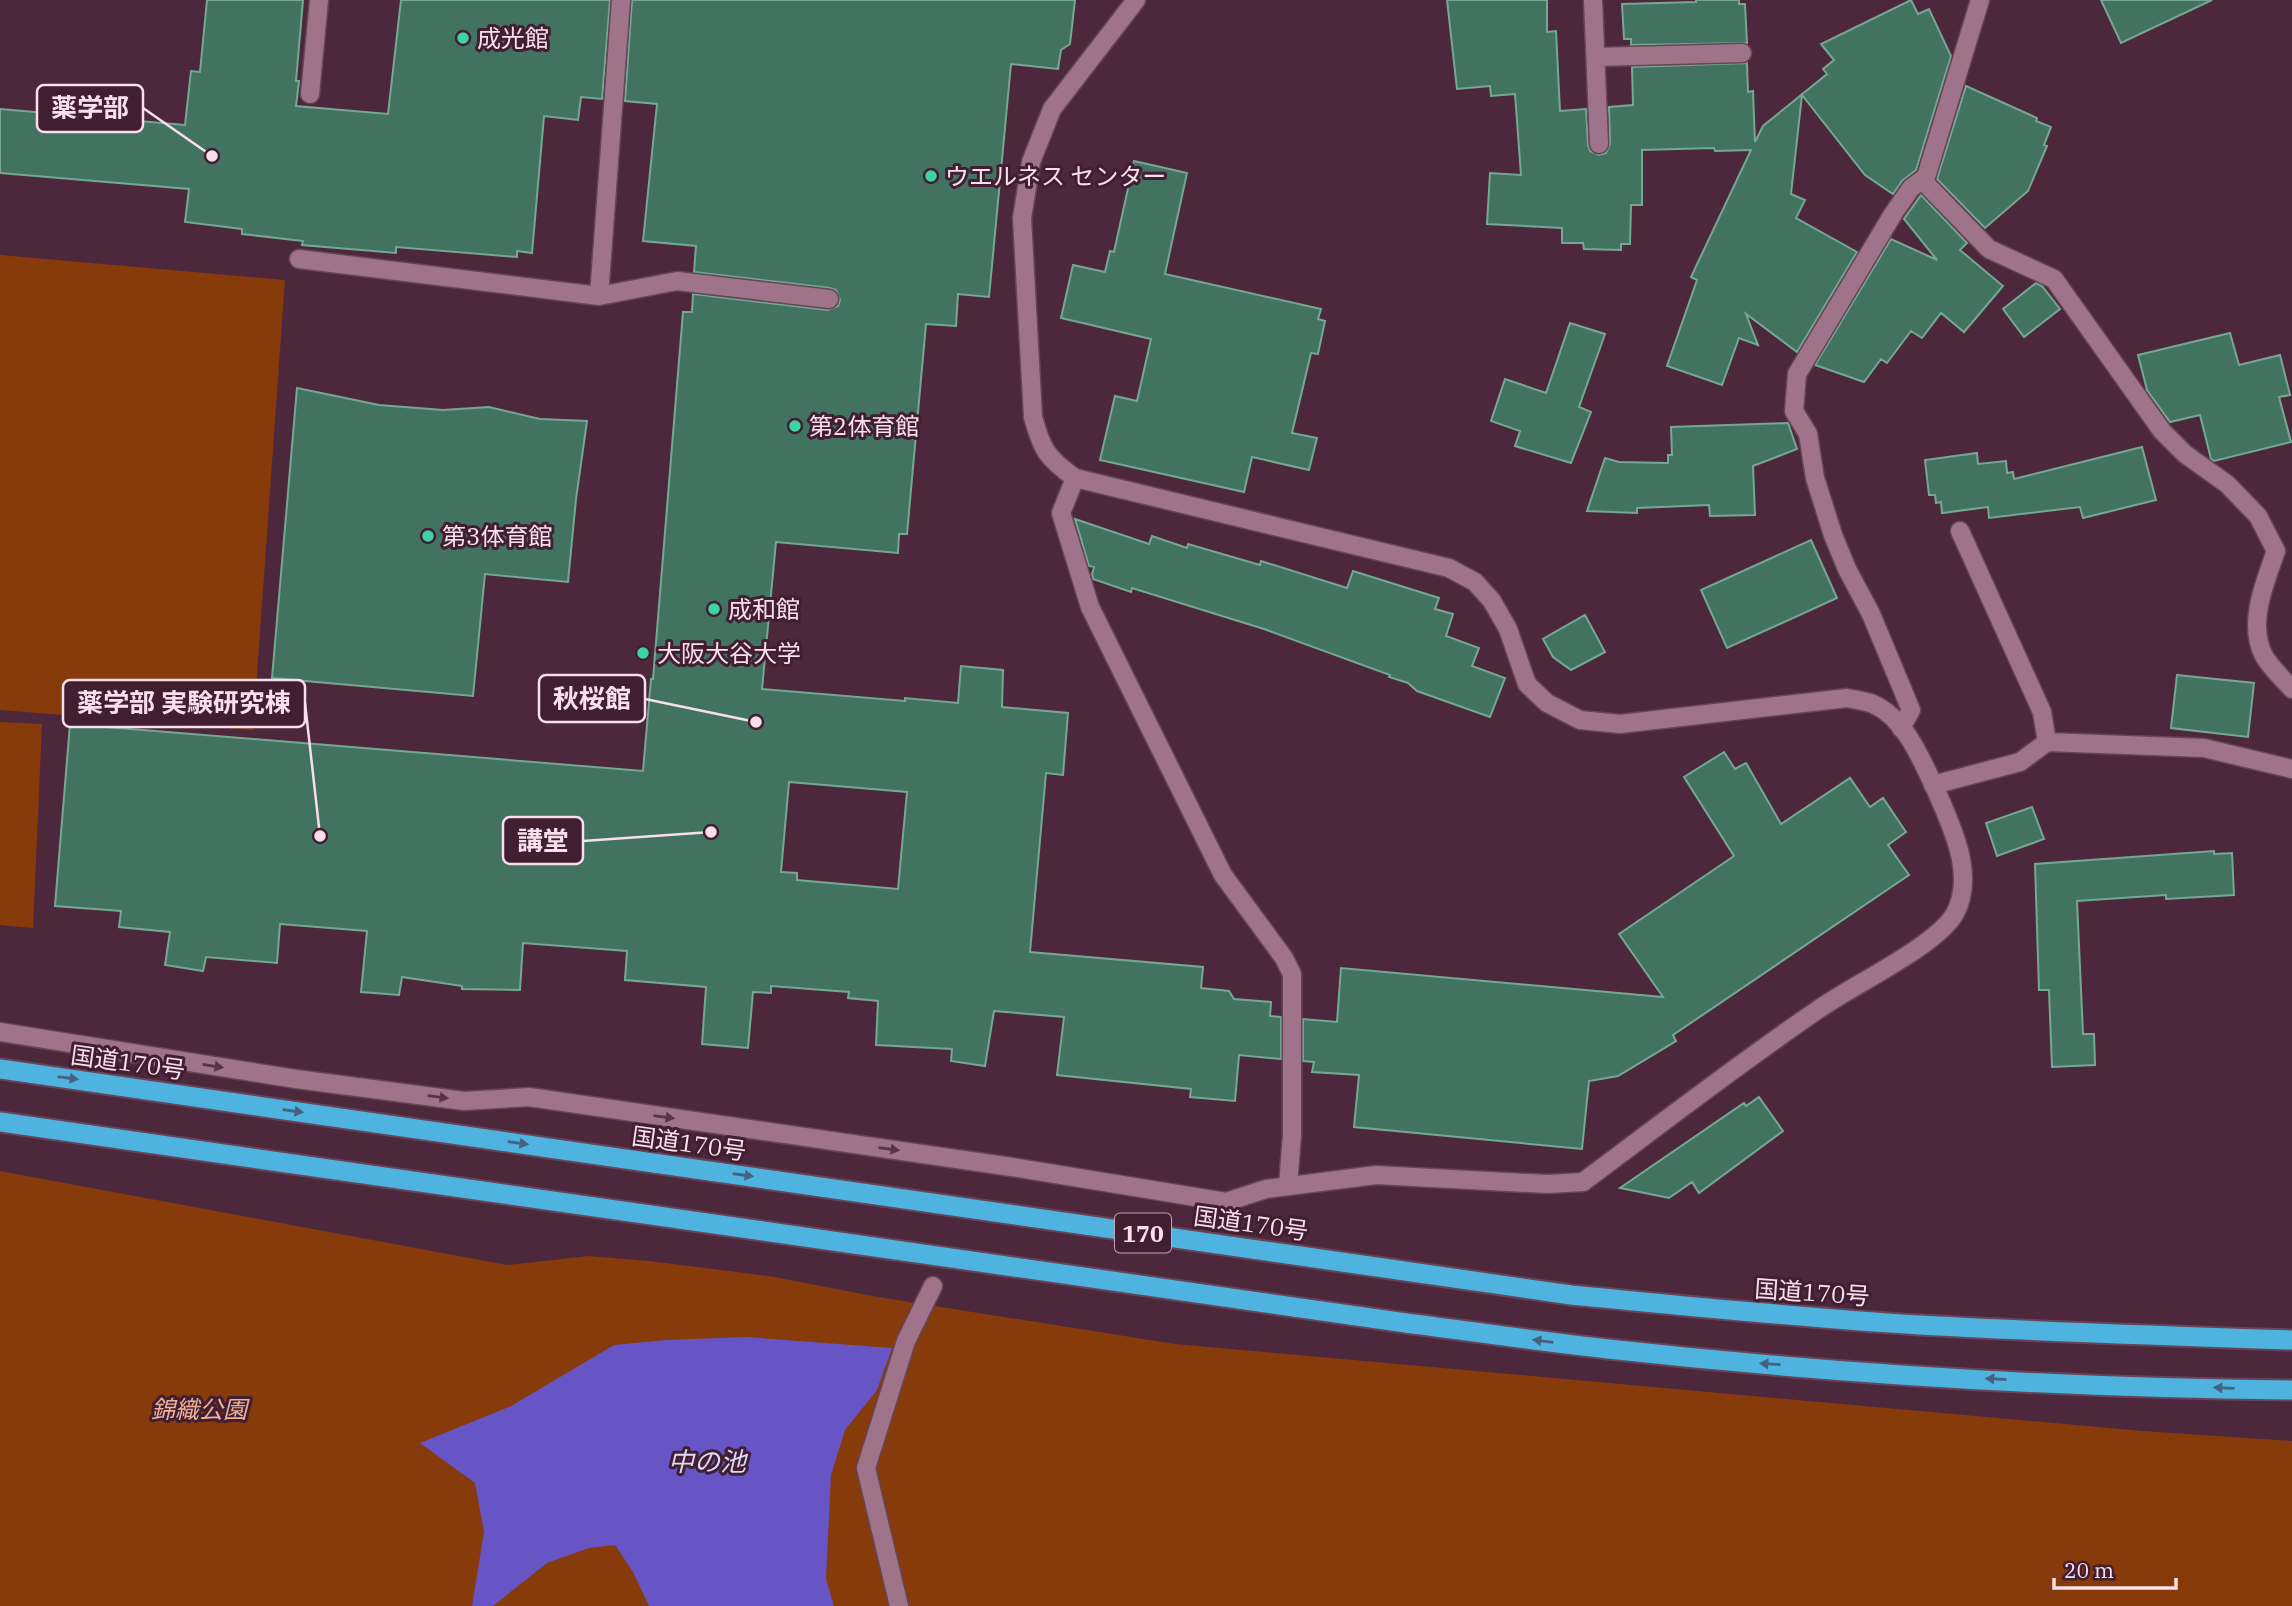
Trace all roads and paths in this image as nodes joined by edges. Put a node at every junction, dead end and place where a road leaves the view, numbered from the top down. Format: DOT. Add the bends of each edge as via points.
graph roads {
  1 [pos="319,0"];
  2 [pos="621,0"];
  3 [pos="1136,0"];
  4 [pos="1593,0"];
  5 [pos="1980,0"];
  6 [pos="1742,54"];
  7 [pos="1596,57"];
  8 [pos="310,94"];
  9 [pos="1599,145"];
  10 [pos="1922,180"];
  11 [pos="299,259"];
  12 [pos="599,296"];
  13 [pos="829,299"];
  14 [pos="1075,478"];
  15 [pos="1960,531"];
  16 [pos="2292,689"];
  17 [pos="1901,728"];
  18 [pos="2046,742"];
  19 [pos="2292,769"];
  20 [pos="1933,785"];
  21 [pos="0,1032"];
  22 [pos="0,1069"];
  23 [pos="0,1122"];
  24 [pos="1288,1186"];
  25 [pos="933,1286"];
  26 [pos="2292,1340"];
  27 [pos="2292,1390"];
  28 [pos="899,1606"];
  1 -- 8 [label="street"];
  2 -- 12 [label="street"];
  3 -- 14 [label="street" via="1052,109 1031,162 1022,218 1033,417 1052,462"];
  4 -- 7 [label="street"];
  5 -- 10 [label="street"];
  6 -- 7 [label="street"];
  7 -- 9 [label="street"];
  10 -- 16 [label="street" via="1989,249 2054,279 2162,431 2258,516 2276,551 2258,615 2258,640 2264,657"];
  10 -- 17 [label="street" via="1893,214 1797,374 1794,411 1808,434 1815,478 1833,535 1911,710"];
  11 -- 12 [label="street"];
  12 -- 13 [label="street" via="677,281"];
  14 -- 17 [label="street" via="1449,568 1475,582 1492,601 1508,629 1527,684 1547,703 1580,720 1620,724 1847,698 1874,705"];
  14 -- 24 [label="street" via="1061,513 1090,607 1223,875 1292,974"];
  15 -- 18 [label="street" via="2042,712"];
  17 -- 20 [label="street"];
  18 -- 19 [label="street" via="2204,748"];
  18 -- 20 [label="street" via="2020,762"];
  20 -- 24 [label="street" via="1961,858 1962,890 1954,915 1932,938 1820,1008 1583,1182 1376,1175"];
  21 -- 24 [label="street, one-way" via="464,1101 529,1097 1226,1202"];
  22 -- 26 [label="highway, 国道170号 / 170, one-way" via="1571,1295 1919,1325"];
  27 -- 23 [label="highway, 170, one-way" via="2044,1382 1608,1349"];
  25 -- 28 [label="street" via="906,1341 866,1468"];
}
